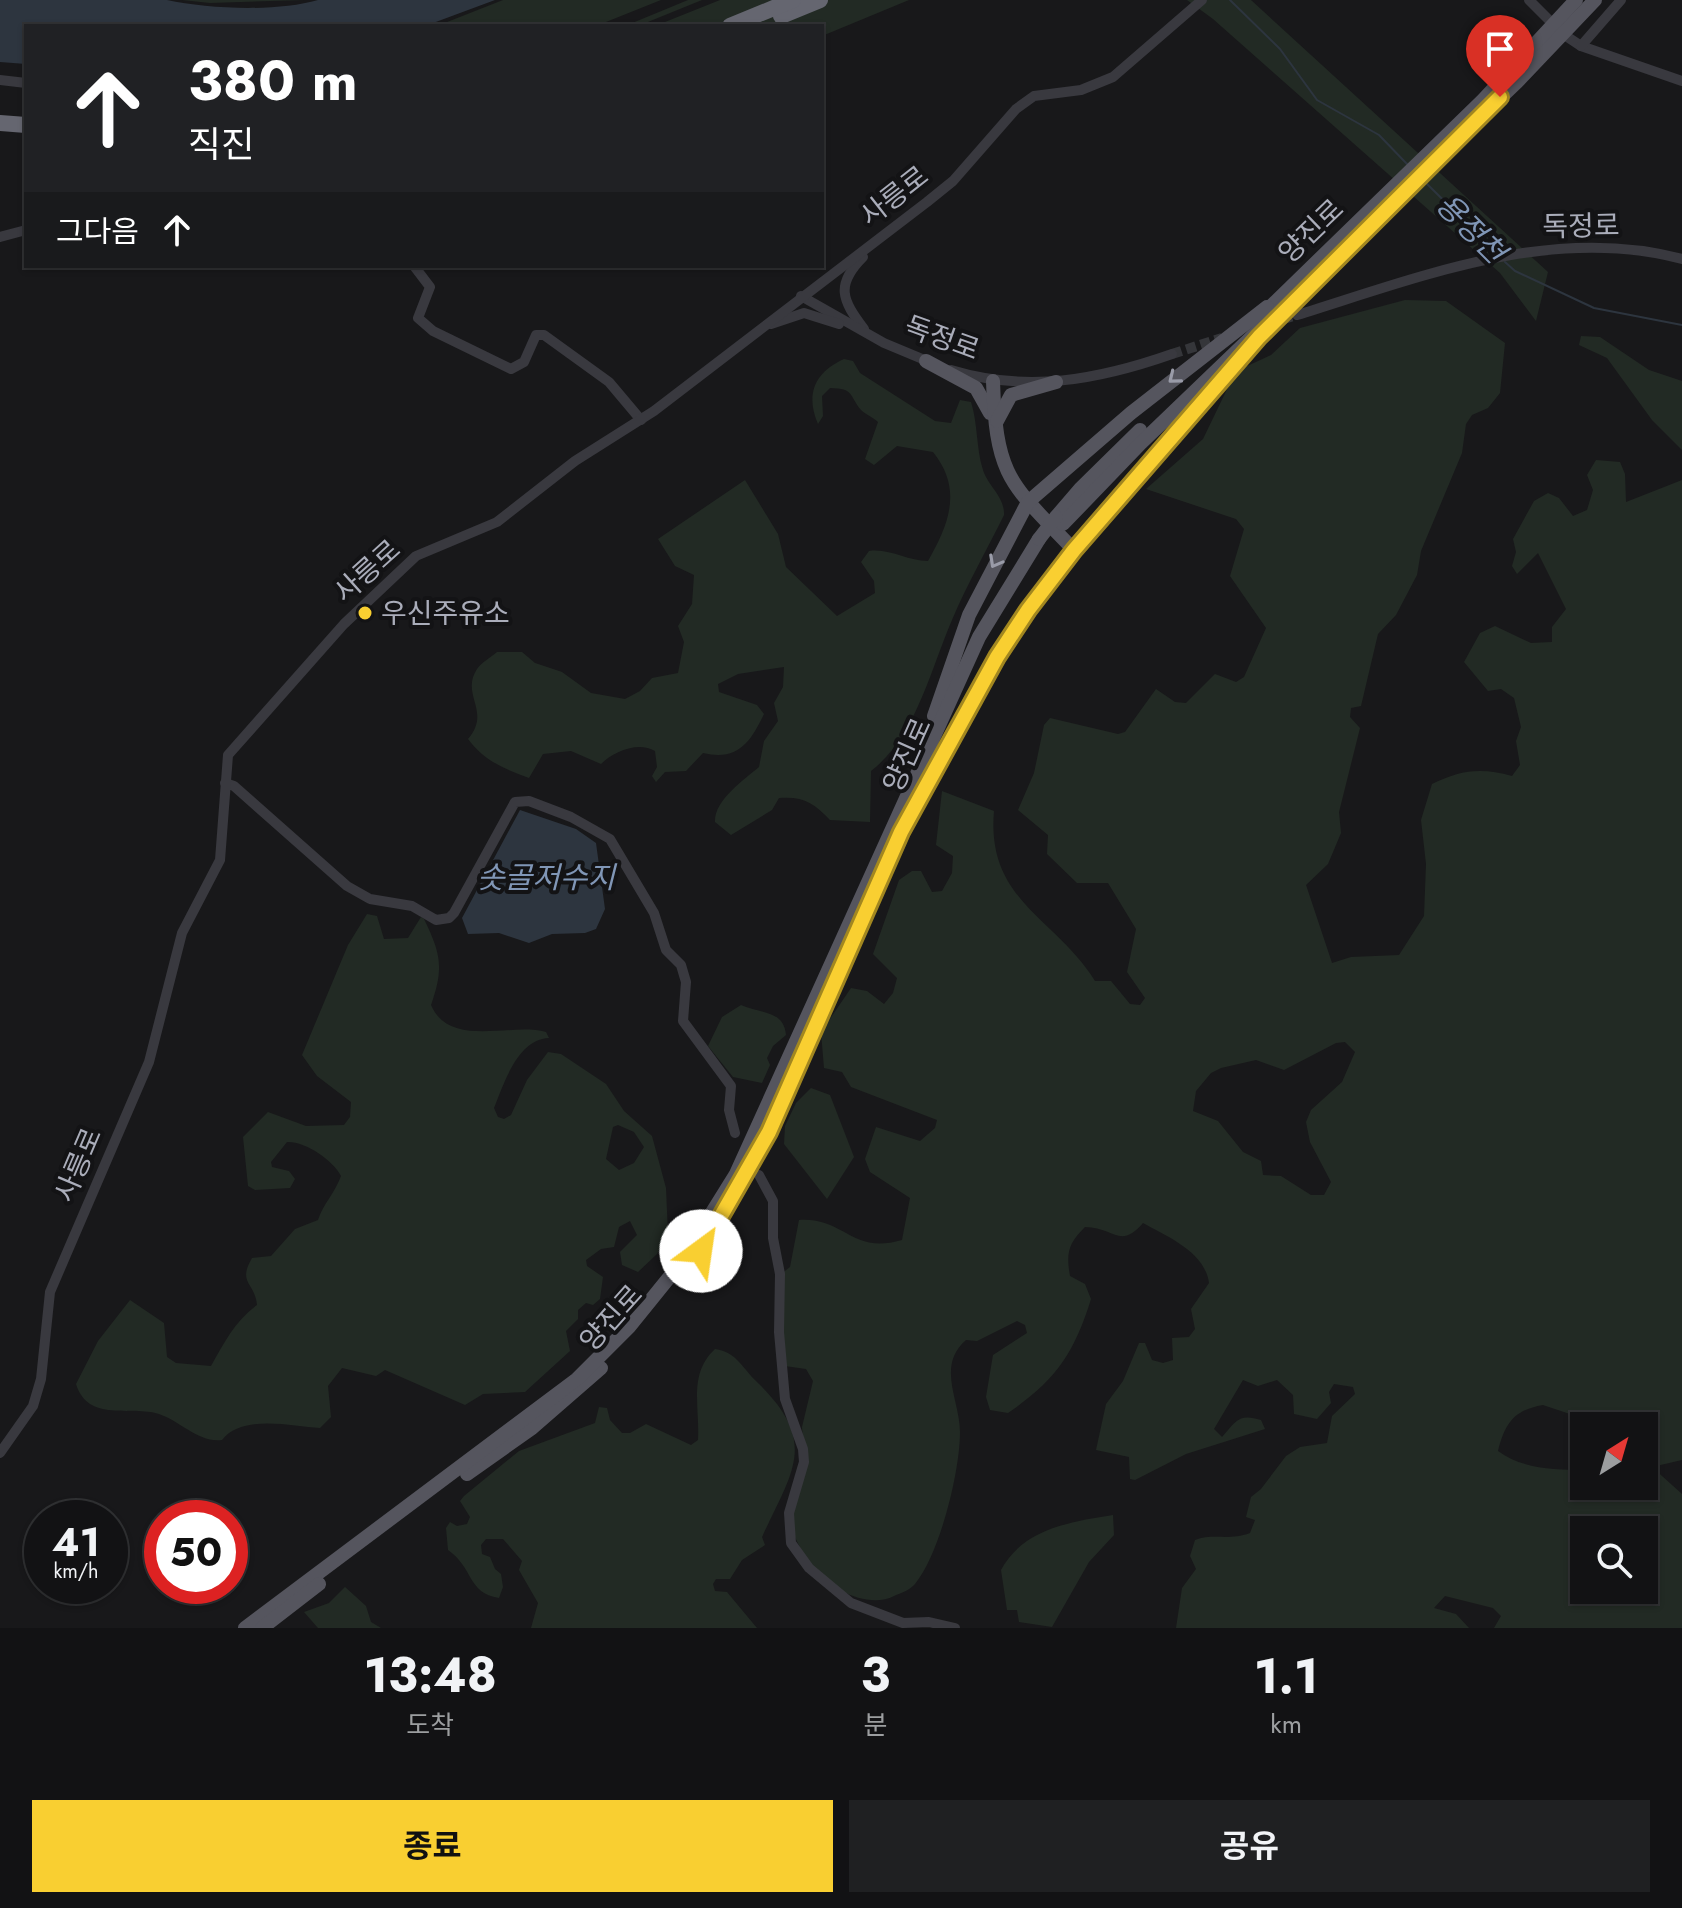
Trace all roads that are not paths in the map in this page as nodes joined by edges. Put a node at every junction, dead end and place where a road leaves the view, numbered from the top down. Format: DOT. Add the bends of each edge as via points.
graph roads {
  1 [pos="793,0"];
  2 [pos="820,0"];
  3 [pos="1202,0"];
  4 [pos="1529,0"];
  5 [pos="1576,0"];
  6 [pos="1595,0"];
  7 [pos="1621,0"];
  8 [pos="735,24"];
  9 [pos="762,24"];
  10 [pos="1558,29"];
  11 [pos="1581,46"];
  12 [pos="0,80"];
  13 [pos="1682,81"];
  14 [pos="24,83"];
  15 [pos="0,123"];
  16 [pos="24,125"];
  17 [pos="0,133"];
  18 [pos="24,134"];
  19 [pos="24,231"];
  20 [pos="885,235"];
  21 [pos="0,237"];
  22 [pos="1682,259"];
  23 [pos="416,268"];
  24 [pos="801,296"];
  25 [pos="1288,297"];
  26 [pos="1297,315"];
  27 [pos="868,333"];
  28 [pos="748,336"];
  29 [pos="1172,354"];
  30 [pos="926,361"];
  31 [pos="993,381"];
  32 [pos="1056,382"];
  33 [pos="641,420"];
  34 [pos="995,429"];
  35 [pos="1028,502"];
  36 [pos="1043,542"];
  37 [pos="1074,550"];
  38 [pos="225,783"];
  39 [pos="900,812"];
  40 [pos="901,832"];
  41 [pos="735,1133"];
  42 [pos="759,1175"];
  43 [pos="0,1453"];
  44 [pos="245,1628"];
  45 [pos="262,1628"];
  46 [pos="955,1628"];
  1 -- 8 [label="highway"];
  2 -- 9 [label="highway"];
  3 -- 20 [label="street, 사릉로" via="1113,77 1081,90 1034,96 1016,109 953,181"];
  4 -- 10 [label="street"];
  5 -- 10 [label="main road, 양진로"];
  6 -- 10 [label="main road, 양진로"];
  7 -- 11 [label="street"];
  10 -- 11 [label="street"];
  10 -- 25 [label="main road, 양진로"];
  11 -- 13 [label="street"];
  12 -- 14 [label="street"];
  15 -- 16 [label="highway"];
  17 -- 18 [label="highway"];
  19 -- 21 [label="street"];
  20 -- 24 [label="street, 사릉로"];
  20 -- 27 [label="street" via="849,272 844,286 847,305"];
  22 -- 26 [label="street, 독정로" via="1605,246 1550,248 1466,266"];
  23 -- 33 [label="street" via="430,287 418,318 433,331 511,369 524,362 536,335 544,335 609,382"];
  24 -- 27 [label="street, 독정로"];
  24 -- 28 [label="street, 사릉로"];
  25 -- 35 [label="main road, one-way" via="1142,404"];
  25 -- 36 [label="main road, 양진로, bridge" via="1111,458"];
  25 -- 37 [label="main road"];
  27 -- 28 [label="street" via="804,313"];
  27 -- 30 [label="street, 독정로"];
  28 -- 33 [label="street, 사릉로"];
  29 -- 32 [label="street, 독정로" via="1123,370"];
  30 -- 31 [label="street, 독정로"];
  30 -- 34 [label="main road" via="976,388"];
  31 -- 32 [label="street, 독정로"];
  31 -- 34 [label="main road"];
  32 -- 34 [label="main road" via="1011,395"];
  33 -- 38 [label="street, 사릉로" via="575,461 497,522 416,556 268,706 228,755"];
  34 -- 35 [label="main road" via="1007,474"];
  35 -- 37 [label="main road"];
  35 -- 39 [label="main road, one-way" via="969,615"];
  36 -- 39 [label="main road, 양진로" via="979,637"];
  36 -- 40 [label="main road, 양진로" via="980,655"];
  37 -- 40 [label="main road" via="997,657"];
  38 -- 41 [label="street" via="347,886 370,899 412,906 436,920 454,913 515,802 529,801 571,817 610,839 654,913 666,950 681,965 686,982 683,1021 731,1086 729,1110"];
  38 -- 43 [label="street, 사릉로" via="220,860 182,933 149,1062 50,1292 33,1406"];
  39 -- 44 [label="main road, 양진로" via="736,1174 656,1296 577,1379"];
  40 -- 45 [label="main road, 양진로" via="742,1184 701,1251 645,1324 585,1385 532,1428"];
  42 -- 46 [label="street" via="773,1201 785,1399 803,1449 789,1513 791,1543 809,1568 851,1603 903,1623"];
}
